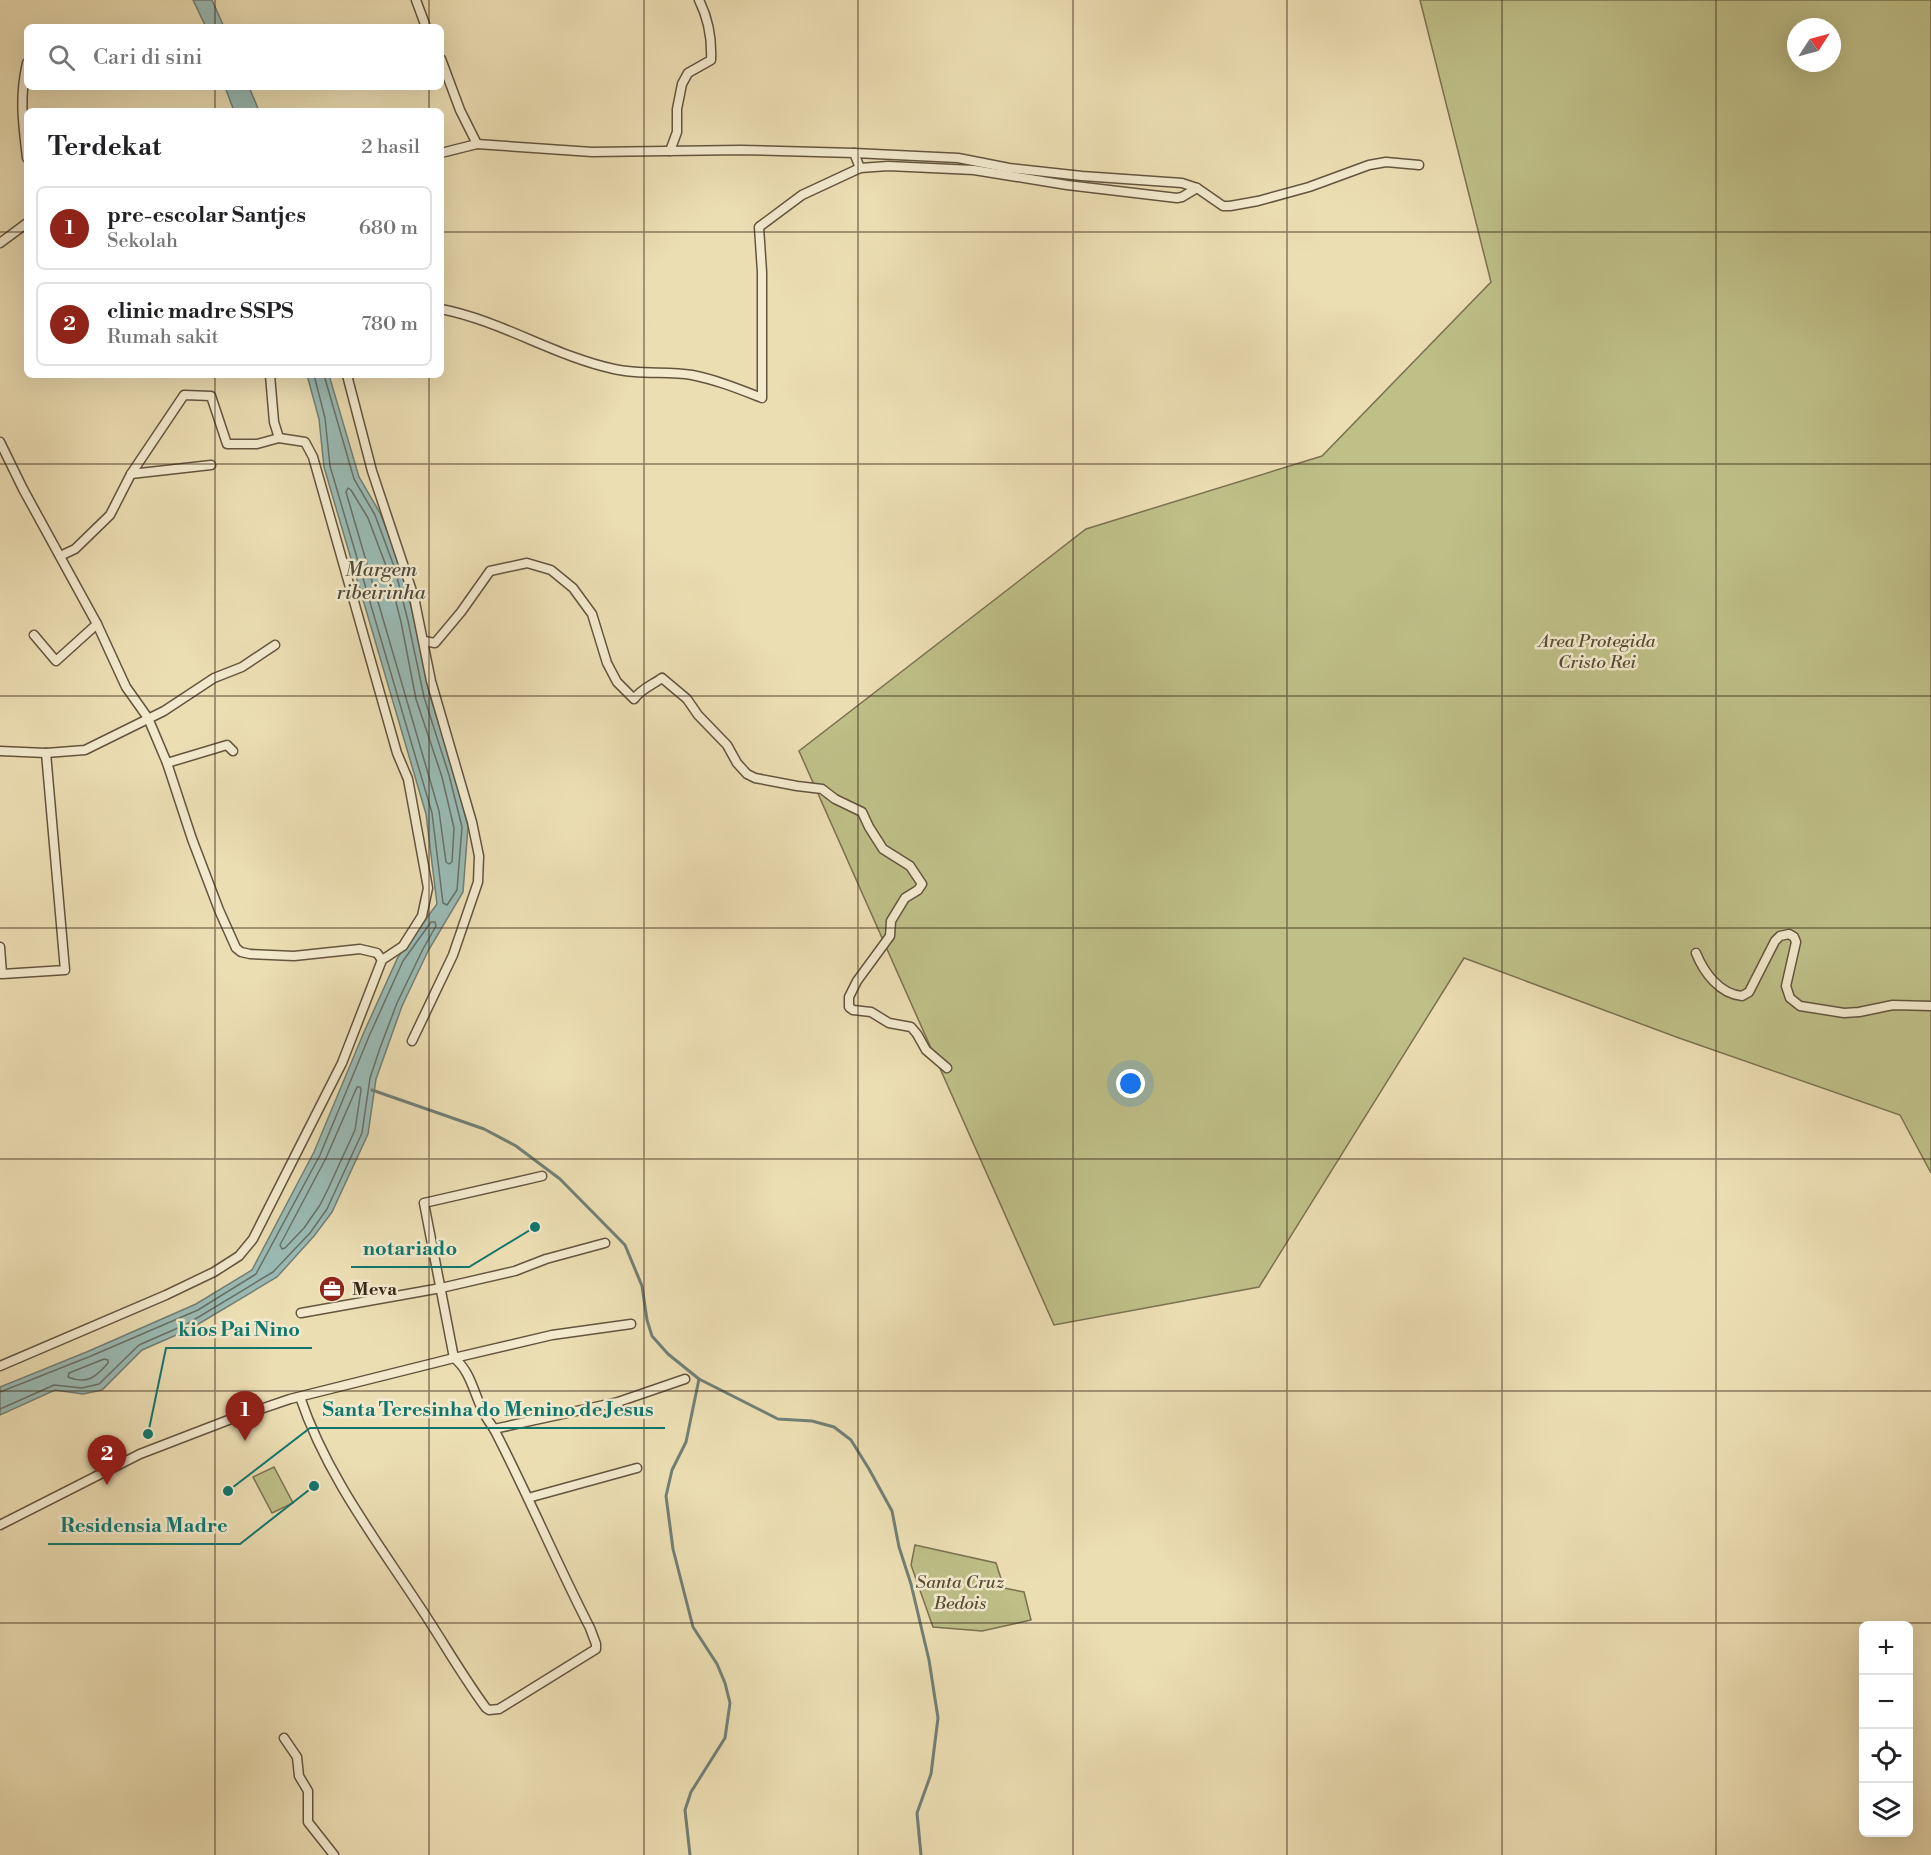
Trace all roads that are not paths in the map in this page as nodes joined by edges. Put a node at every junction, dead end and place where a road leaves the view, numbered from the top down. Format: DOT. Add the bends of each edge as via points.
graph roads {
  1 [pos="416,0"];
  2 [pos="699,0"];
  3 [pos="425,24"];
  4 [pos="444,67"];
  5 [pos="24,76"];
  6 [pos="24,135"];
  7 [pos="477,144"];
  8 [pos="670,151"];
  9 [pos="444,152"];
  10 [pos="854,153"];
  11 [pos="1419,165"];
  12 [pos="860,168"];
  13 [pos="1197,188"];
  14 [pos="24,225"];
  15 [pos="0,243"];
  16 [pos="444,310"];
  17 [pos="270,378"];
  18 [pos="348,378"];
  19 [pos="279,438"];
  20 [pos="0,442"];
  21 [pos="211,465"];
  22 [pos="132,474"];
  23 [pos="60,556"];
  24 [pos="97,624"];
  25 [pos="34,635"];
  26 [pos="424,641"];
  27 [pos="274,645"];
  28 [pos="148,718"];
  29 [pos="233,751"];
  30 [pos="0,752"];
  31 [pos="46,753"];
  32 [pos="167,763"];
  33 [pos="0,946"];
  34 [pos="1696,953"];
  35 [pos="382,960"];
  36 [pos="1931,1006"];
  37 [pos="412,1041"];
  38 [pos="947,1068"];
  39 [pos="542,1176"];
  40 [pos="605,1243"];
  41 [pos="441,1288"];
  42 [pos="301,1313"];
  43 [pos="631,1324"];
  44 [pos="454,1358"];
  45 [pos="0,1366"];
  46 [pos="685,1379"];
  47 [pos="300,1397"];
  48 [pos="494,1429"];
  49 [pos="637,1468"];
  50 [pos="528,1498"];
  51 [pos="0,1525"];
  52 [pos="284,1737"];
  53 [pos="334,1855"];
  1 -- 3 [label="street"];
  2 -- 8 [label="street" via="706,13 711,60 688,73 682,84 677,132"];
  4 -- 7 [label="street"];
  5 -- 6 [label="street"];
  7 -- 8 [label="street" via="592,152"];
  7 -- 9 [label="street"];
  8 -- 10 [label="street"];
  10 -- 12 [label="street"];
  10 -- 13 [label="street" via="958,159 1082,176 1182,183"];
  11 -- 13 [label="street" via="1369,165 1309,187 1230,206 1223,206"];
  12 -- 13 [label="street" via="974,170 1177,198"];
  12 -- 16 [label="street" via="802,195 759,227 762,398 691,375 606,367 466,314"];
  14 -- 15 [label="street"];
  17 -- 19 [label="street"];
  18 -- 26 [label="street"];
  19 -- 22 [label="street" via="257,444 227,444 212,396 184,395"];
  19 -- 35 [label="street" via="305,442 313,457 408,779 428,888 422,916 403,946"];
  20 -- 23 [label="street"];
  21 -- 22 [label="street"];
  22 -- 23 [label="street" via="110,515 75,549"];
  23 -- 24 [label="street"];
  24 -- 25 [label="street" via="56,661"];
  24 -- 28 [label="street" via="126,687"];
  26 -- 37 [label="street" via="431,681 479,856 478,882 453,955"];
  26 -- 38 [label="street" via="435,643 490,571 527,563 551,570 573,588 592,614 607,663 617,682 634,699 662,678 687,699 747,774 822,789 835,800 862,812 884,849 910,866 922,884 906,898 891,921 890,936 857,981 849,1007 911,1027 926,1050"];
  27 -- 28 [label="street" via="242,668 214,678"];
  28 -- 31 [label="street" via="84,750"];
  28 -- 32 [label="street"];
  29 -- 32 [label="street" via="227,745"];
  30 -- 31 [label="street"];
  31 -- 33 [label="street" via="65,970 3,974"];
  32 -- 35 [label="street" via="236,948 250,954 294,956 360,949 377,953"];
  34 -- 36 [label="street" via="1718,985 1742,996 1749,992 1775,941 1789,934 1796,942 1786,986 1790,998 1800,1006 1844,1013 1893,1005"];
  35 -- 45 [label="street" via="342,1063 253,1239 239,1256 166,1296"];
  39 -- 41 [label="street" via="424,1203"];
  40 -- 41 [label="street"];
  41 -- 42 [label="street"];
  41 -- 44 [label="street"];
  43 -- 44 [label="street" via="552,1335"];
  44 -- 47 [label="street"];
  44 -- 48 [label="street" via="461,1363"];
  46 -- 48 [label="street" via="618,1402"];
  47 -- 50 [label="street" via="331,1471 489,1710 499,1709 596,1649 590,1628"];
  47 -- 51 [label="street" via="140,1454"];
  48 -- 50 [label="street"];
  49 -- 50 [label="street"];
  52 -- 53 [label="street" via="297,1757 299,1776 308,1791 308,1822"];
}
